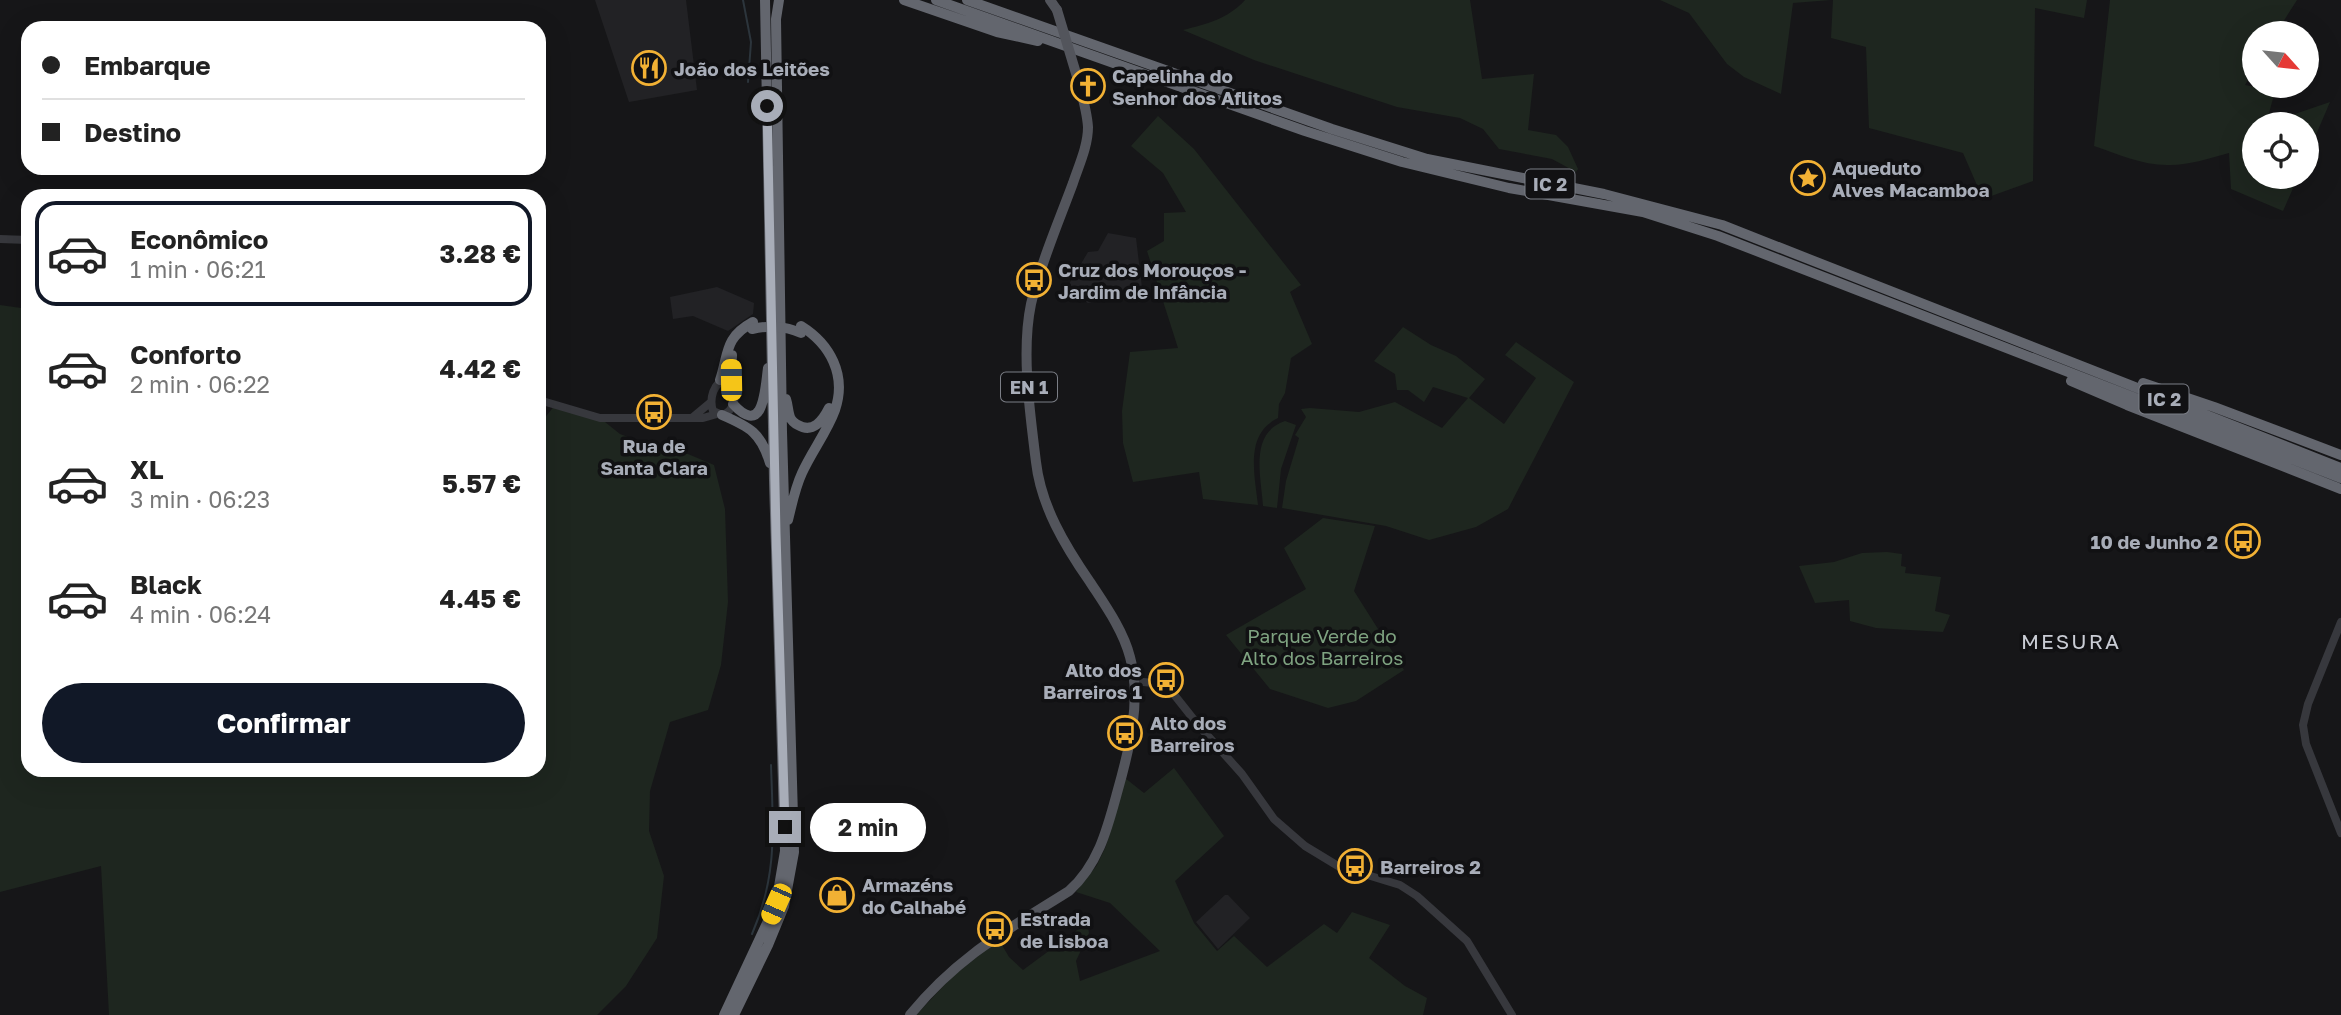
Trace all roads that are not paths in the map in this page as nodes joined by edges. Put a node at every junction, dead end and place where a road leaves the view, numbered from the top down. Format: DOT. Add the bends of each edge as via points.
graph roads {
  1 [pos="765,0"];
  2 [pos="779,0"];
  3 [pos="904,0"];
  4 [pos="936,0"];
  5 [pos="967,0"];
  6 [pos="991,0"];
  7 [pos="1050,0"];
  8 [pos="1057,5"];
  9 [pos="1054,31"];
  10 [pos="1063,46"];
  11 [pos="0,239"];
  12 [pos="21,240"];
  13 [pos="801,329"];
  14 [pos="772,345"];
  15 [pos="2042,351"];
  16 [pos="2020,353"];
  17 [pos="725,380"];
  18 [pos="782,387"];
  19 [pos="546,402"];
  20 [pos="711,402"];
  21 [pos="733,404"];
  22 [pos="720,415"];
  23 [pos="694,417"];
  24 [pos="2341,455"];
  25 [pos="2341,468"];
  26 [pos="2341,478"];
  27 [pos="774,480"];
  28 [pos="2341,489"];
  29 [pos="785,537"];
  30 [pos="2341,622"];
  31 [pos="1133,681"];
  32 [pos="2341,834"];
  33 [pos="724,1015"];
  34 [pos="734,1015"];
  35 [pos="910,1015"];
  36 [pos="1512,1015"];
  1 -- 14 [label="highway"];
  2 -- 18 [label="highway"];
  3 -- 10 [label="highway" via="997,32"];
  4 -- 10 [label="highway, IC 2"];
  5 -- 9 [label="highway, IC 2"];
  6 -- 9 [label="highway"];
  7 -- 8 [label="main road, EN 1"];
  8 -- 31 [label="main road, EN 1, bridge" via="1086,109 1087,140 1029,317 1027,353 1036,465 1057,530 1124,640"];
  9 -- 15 [label="highway, IC 2" via="1427,159 1604,194 1722,225"];
  10 -- 16 [label="highway, IC 2" via="1402,162 1510,188 1643,212 1718,236"];
  11 -- 12 [label="street"];
  13 -- 17 [label="highway, bridge" via="752,326 734,348"];
  13 -- 18 [label="highway" via="828,363 832,376 832,399 821,421 806,428 794,422"];
  13 -- 29 [label="highway" via="816,336 833,358 839,394 830,422 801,474"];
  14 -- 21 [label="highway" via="759,412 748,416"];
  14 -- 27 [label="highway"];
  15 -- 24 [label="highway" via="2214,407"];
  15 -- 25 [label="highway, IC 2"];
  16 -- 26 [label="highway, IC 2"];
  16 -- 28 [label="highway" via="2127,405"];
  17 -- 20 [label="street" via="716,385"];
  17 -- 21 [label="street" via="736,389"];
  18 -- 29 [label="highway"];
  19 -- 23 [label="street" via="600,418"];
  20 -- 22 [label="street"];
  20 -- 23 [label="street"];
  21 -- 22 [label="street" via="727,414"];
  22 -- 23 [label="street"];
  22 -- 27 [label="highway" via="748,427 760,438"];
  27 -- 33 [label="highway" via="785,851 776,904"];
  29 -- 34 [label="highway" via="794,852 784,906"];
  30 -- 32 [label="street" via="2304,716 2303,736"];
  31 -- 35 [label="main road, EN 1" via="1135,696 1122,776 1093,862 1069,891 998,934 950,971"];
  31 -- 36 [label="street" via="1164,684 1274,819 1305,846 1338,866 1400,885 1417,896 1467,941"];
}
